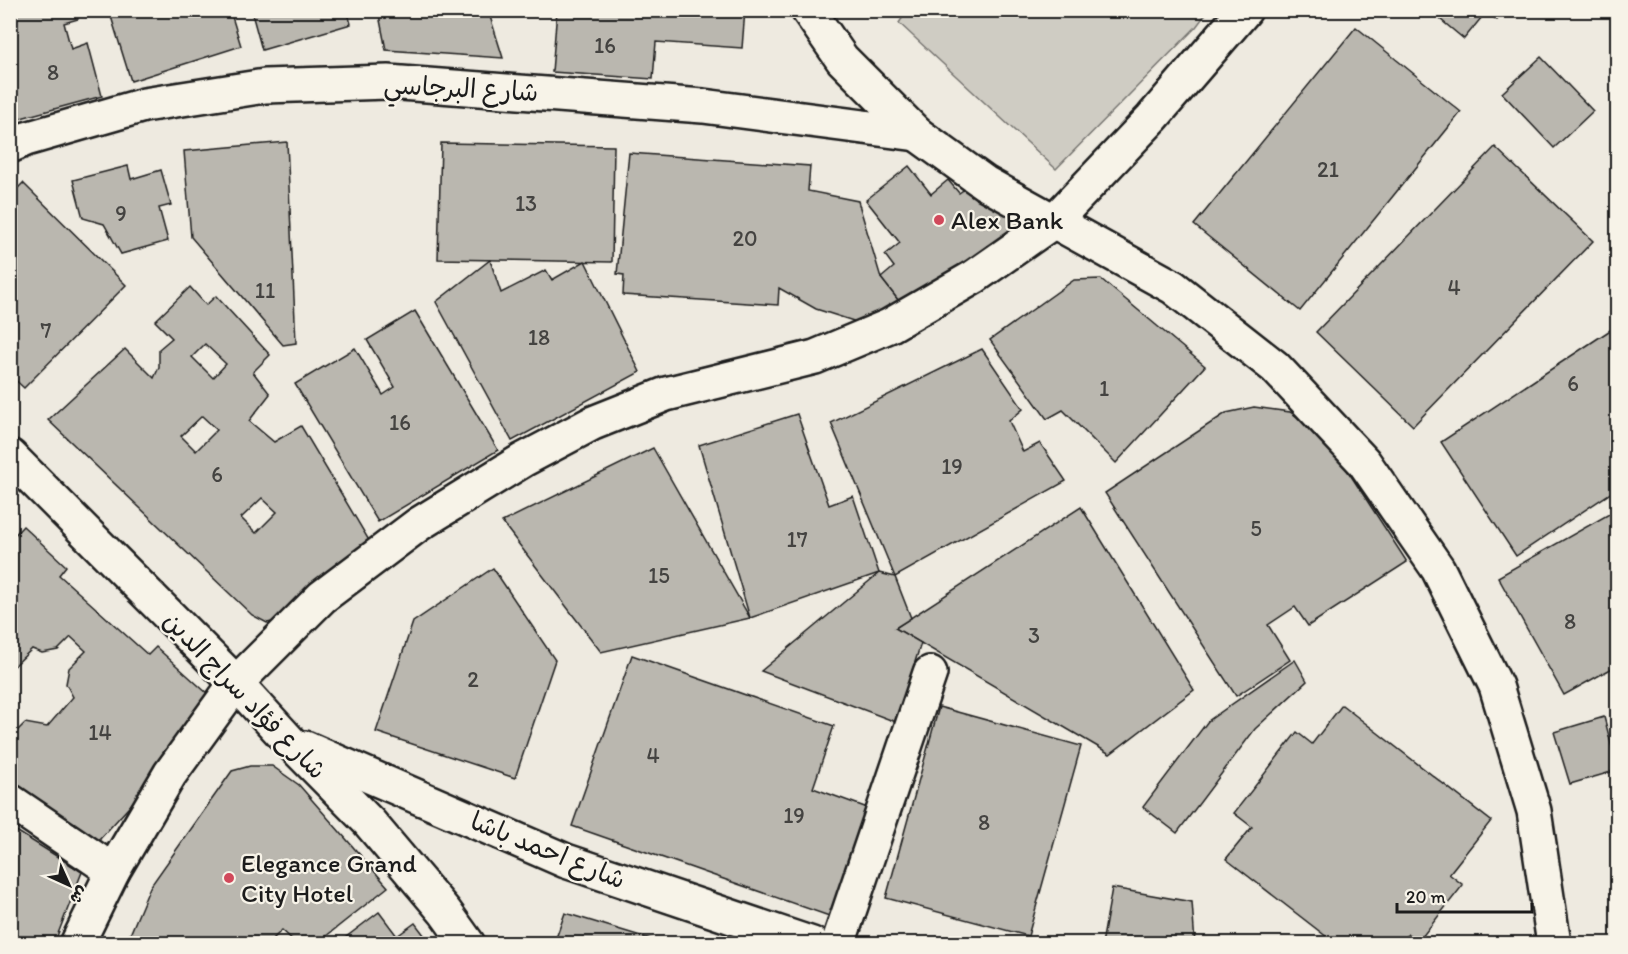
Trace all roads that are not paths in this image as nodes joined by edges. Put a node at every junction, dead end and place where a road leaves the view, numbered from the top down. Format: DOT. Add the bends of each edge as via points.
graph roads {
  1 [pos="808,10"];
  2 [pos="1245,10"];
  3 [pos="916,134"];
  4 [pos="10,146"];
  5 [pos="1054,221"];
  6 [pos="12,459"];
  7 [pos="930,673"];
  8 [pos="236,683"];
  9 [pos="290,742"];
  10 [pos="10,801"];
  11 [pos="113,871"];
  12 [pos="77,944"];
  13 [pos="468,944"];
  14 [pos="812,944"];
  15 [pos="838,944"];
  16 [pos="1554,944"];
  1 -- 3 [label="street" via="842,59"];
  2 -- 5 [label="street" via="1152,118"];
  3 -- 4 [label="street, شارع البرجاسي" via="703,106 388,82 265,86 144,105"];
  3 -- 5 [label="street" via="985,183"];
  5 -- 8 [label="street" via="975,277 889,326 816,357 666,394 593,423 524,460 419,524 322,597"];
  5 -- 16 [label="street" via="1173,287 1275,367 1364,462 1438,569 1496,686 1534,811"];
  6 -- 8 [label="street, شارع فؤاد سراج الدين"];
  7 -- 15 [label="street"];
  8 -- 9 [label="street, شارع فؤاد سراج الدين"];
  8 -- 11 [label="street" via="170,774"];
  9 -- 13 [label="street, شارع فؤاد سراج الدين" via="369,822"];
  9 -- 14 [label="street, شارع احمد باشا" via="566,861"];
  10 -- 11 [label="street"];
  11 -- 12 [label="street"];
}
